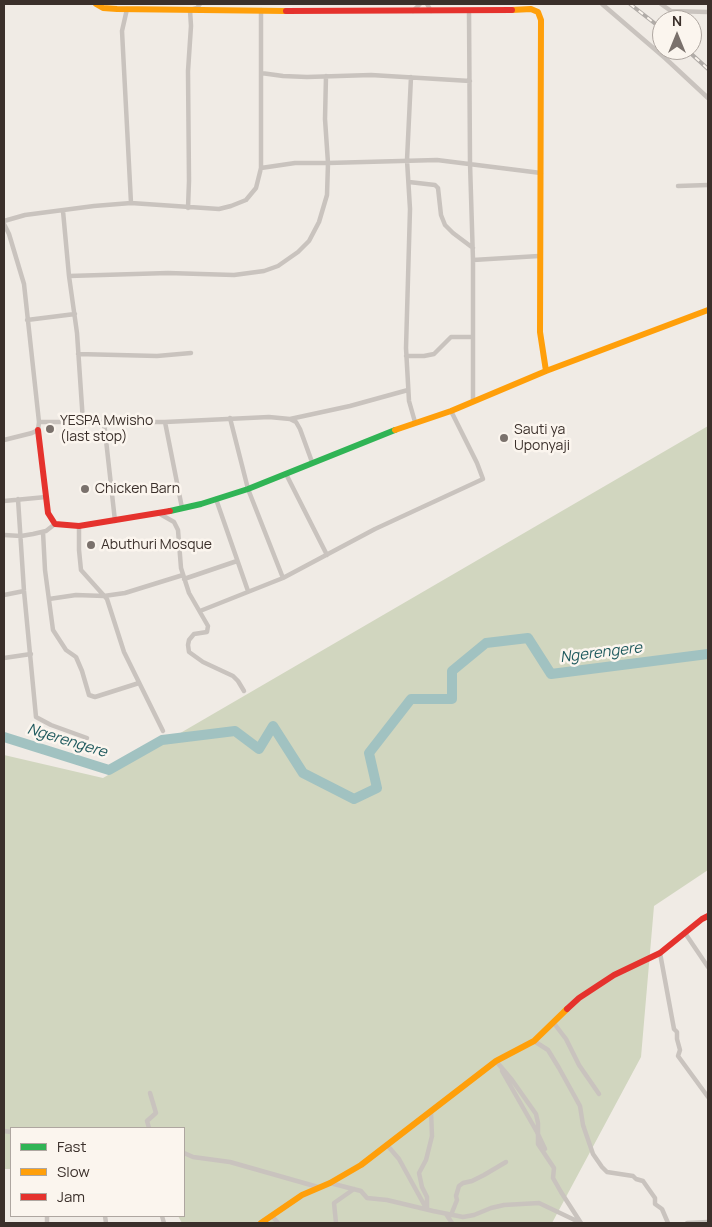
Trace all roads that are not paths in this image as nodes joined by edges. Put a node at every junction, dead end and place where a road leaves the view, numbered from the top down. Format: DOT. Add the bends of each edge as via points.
graph roads {
  1 [pos="96,4"];
  2 [pos="420,4"];
  3 [pos="427,4"];
  4 [pos="602,4"];
  5 [pos="661,4"];
  6 [pos="202,6"];
  7 [pos="247,7"];
  8 [pos="311,7"];
  9 [pos="127,9"];
  10 [pos="190,10"];
  11 [pos="261,10"];
  12 [pos="413,11"];
  13 [pos="431,11"];
  14 [pos="469,11"];
  15 [pos="708,12"];
  16 [pos="261,73"];
  17 [pos="326,76"];
  18 [pos="411,77"];
  19 [pos="470,81"];
  20 [pos="708,98"];
  21 [pos="407,160"];
  22 [pos="328,163"];
  23 [pos="470,163"];
  24 [pos="260,168"];
  25 [pos="541,173"];
  26 [pos="409,182"];
  27 [pos="708,185"];
  28 [pos="678,186"];
  29 [pos="131,203"];
  30 [pos="188,208"];
  31 [pos="63,210"];
  32 [pos="4,223"];
  33 [pos="472,248"];
  34 [pos="539,256"];
  35 [pos="473,260"];
  36 [pos="69,276"];
  37 [pos="708,310"];
  38 [pos="74,314"];
  39 [pos="28,320"];
  40 [pos="473,337"];
  41 [pos="190,353"];
  42 [pos="78,354"];
  43 [pos="406,356"];
  44 [pos="546,371"];
  45 [pos="408,390"];
  46 [pos="473,402"];
  47 [pos="451,411"];
  48 [pos="230,418"];
  49 [pos="290,418"];
  50 [pos="39,422"];
  51 [pos="83,422"];
  52 [pos="104,422"];
  53 [pos="165,422"];
  54 [pos="415,422"];
  55 [pos="38,430"];
  56 [pos="4,440"];
  57 [pos="312,462"];
  58 [pos="286,474"];
  59 [pos="248,489"];
  60 [pos="46,496"];
  61 [pos="18,499"];
  62 [pos="216,499"];
  63 [pos="4,501"];
  64 [pos="182,508"];
  65 [pos="159,514"];
  66 [pos="115,521"];
  67 [pos="55,524"];
  68 [pos="79,526"];
  69 [pos="43,532"];
  70 [pos="4,535"];
  71 [pos="21,536"];
  72 [pos="327,554"];
  73 [pos="237,561"];
  74 [pos="184,577"];
  75 [pos="283,578"];
  76 [pos="24,591"];
  77 [pos="248,591"];
  78 [pos="4,595"];
  79 [pos="104,596"];
  80 [pos="50,599"];
  81 [pos="200,611"];
  82 [pos="31,654"];
  83 [pos="4,658"];
  84 [pos="139,683"];
  85 [pos="244,691"];
  86 [pos="164,731"];
  87 [pos="87,738"];
  88 [pos="708,916"];
  89 [pos="685,933"];
  90 [pos="660,953"];
  91 [pos="708,967"];
  92 [pos="553,1022"];
  93 [pos="534,1041"];
  94 [pos="496,1061"];
  95 [pos="150,1093"];
  96 [pos="599,1094"];
  97 [pos="708,1097"];
  98 [pos="431,1112"];
  99 [pos="149,1127"];
  100 [pos="538,1132"];
  101 [pos="387,1145"];
  102 [pos="545,1149"];
  103 [pos="185,1153"];
  104 [pos="506,1162"];
  105 [pos="330,1182"];
  106 [pos="318,1187"];
  107 [pos="354,1189"];
  108 [pos="427,1209"];
  109 [pos="448,1214"];
  110 [pos="272,1216"];
  111 [pos="708,1222"];
  112 [pos="261,1223"];
  113 [pos="278,1223"];
  114 [pos="336,1223"];
  115 [pos="452,1223"];
  116 [pos="581,1223"];
  117 [pos="668,1223"];
  118 [pos="687,1223"];
  1 -- 9 [label="street" via="103,8"];
  2 -- 12 [label="street"];
  3 -- 13 [label="street"];
  4 -- 20 [label="street"];
  5 -- 15 [label="street" via="671,11"];
  6 -- 7 [label="street"];
  6 -- 10 [label="street"];
  7 -- 11 [label="street"];
  8 -- 11 [label="street"];
  8 -- 12 [label="street"];
  9 -- 10 [label="street"];
  9 -- 29 [label="street" via="122,31"];
  10 -- 30 [label="street"];
  11 -- 16 [label="street"];
  12 -- 13 [label="street"];
  13 -- 14 [label="street"];
  14 -- 19 [label="street"];
  14 -- 25 [label="street" via="532,9 538,12 541,20"];
  16 -- 17 [label="street"];
  16 -- 24 [label="street"];
  17 -- 18 [label="street"];
  17 -- 22 [label="street"];
  18 -- 19 [label="street"];
  18 -- 21 [label="street"];
  19 -- 23 [label="street"];
  21 -- 22 [label="street"];
  21 -- 23 [label="street"];
  21 -- 26 [label="street"];
  22 -- 24 [label="street"];
  22 -- 36 [label="street" via="327,195 319,222 309,241 278,266 234,275"];
  23 -- 25 [label="street"];
  23 -- 33 [label="street"];
  24 -- 30 [label="street" via="256,188 246,200 218,209"];
  25 -- 34 [label="street"];
  26 -- 33 [label="street" via="438,188 445,225"];
  26 -- 43 [label="street"];
  27 -- 28 [label="street"];
  29 -- 30 [label="street"];
  29 -- 31 [label="street"];
  31 -- 32 [label="street"];
  31 -- 36 [label="street"];
  32 -- 39 [label="street" via="24,284"];
  33 -- 35 [label="street"];
  34 -- 35 [label="street"];
  34 -- 44 [label="street" via="541,343"];
  35 -- 40 [label="street"];
  36 -- 38 [label="street"];
  37 -- 44 [label="street"];
  38 -- 39 [label="street"];
  38 -- 42 [label="street"];
  39 -- 50 [label="street"];
  40 -- 43 [label="street" via="451,337 434,354"];
  40 -- 46 [label="street"];
  41 -- 42 [label="street" via="156,356"];
  42 -- 51 [label="street"];
  43 -- 45 [label="street"];
  44 -- 46 [label="street"];
  45 -- 49 [label="street"];
  45 -- 54 [label="street"];
  46 -- 47 [label="street"];
  47 -- 54 [label="street"];
  47 -- 72 [label="street" via="484,479"];
  48 -- 49 [label="street"];
  48 -- 53 [label="street"];
  48 -- 59 [label="street"];
  49 -- 57 [label="street" via="300,429"];
  50 -- 51 [label="street"];
  50 -- 55 [label="street"];
  51 -- 52 [label="street"];
  52 -- 53 [label="street"];
  52 -- 66 [label="street"];
  53 -- 64 [label="street"];
  54 -- 57 [label="street"];
  55 -- 56 [label="street"];
  55 -- 60 [label="street"];
  57 -- 58 [label="street"];
  58 -- 59 [label="street"];
  58 -- 72 [label="street"];
  59 -- 62 [label="street"];
  59 -- 75 [label="street"];
  60 -- 61 [label="street"];
  60 -- 67 [label="street" via="49,517"];
  61 -- 63 [label="street"];
  61 -- 71 [label="street"];
  62 -- 64 [label="street"];
  62 -- 73 [label="street"];
  64 -- 65 [label="street"];
  65 -- 66 [label="street"];
  65 -- 74 [label="street" via="174,522 178,530"];
  66 -- 68 [label="street"];
  67 -- 68 [label="street"];
  67 -- 69 [label="street"];
  68 -- 79 [label="street" via="81,570"];
  69 -- 71 [label="street"];
  69 -- 80 [label="street"];
  70 -- 71 [label="street"];
  71 -- 76 [label="street"];
  72 -- 75 [label="street"];
  73 -- 74 [label="street"];
  73 -- 77 [label="street"];
  74 -- 79 [label="street"];
  74 -- 81 [label="street"];
  75 -- 77 [label="street"];
  76 -- 78 [label="street"];
  76 -- 82 [label="street"];
  77 -- 81 [label="street"];
  79 -- 80 [label="street" via="76,595"];
  79 -- 84 [label="street"];
  80 -- 84 [label="street" via="53,630 66,650 76,657 89,695"];
  81 -- 85 [label="street" via="209,630 190,638 189,652 235,678"];
  82 -- 83 [label="street"];
  82 -- 87 [label="street" via="36,717"];
  84 -- 86 [label="street"];
  88 -- 89 [label="street"];
  89 -- 90 [label="street"];
  89 -- 91 [label="street"];
  90 -- 92 [label="street" via="591,990"];
  90 -- 97 [label="street" via="677,1032 678,1056"];
  92 -- 93 [label="street"];
  92 -- 96 [label="street"];
  93 -- 94 [label="street"];
  93 -- 117 [label="street" via="552,1054 580,1106 583,1126 602,1167 607,1172 643,1181"];
  94 -- 98 [label="street"];
  94 -- 100 [label="street"];
  94 -- 100 [label="street" via="531,1106 537,1118"];
  95 -- 99 [label="street" via="156,1113 147,1121"];
  98 -- 101 [label="street"];
  98 -- 108 [label="street" via="432,1136 419,1173 427,1197"];
  100 -- 102 [label="street"];
  100 -- 116 [label="street" via="538,1144 554,1168 553,1178"];
  101 -- 105 [label="street"];
  101 -- 108 [label="street" via="399,1159"];
  103 -- 106 [label="street" via="230,1162"];
  104 -- 109 [label="street" via="459,1186 456,1207"];
  105 -- 106 [label="street"];
  105 -- 107 [label="street"];
  106 -- 110 [label="street"];
  107 -- 108 [label="street" via="367,1198"];
  107 -- 114 [label="street" via="334,1203"];
  108 -- 109 [label="street"];
  109 -- 115 [label="street"];
  109 -- 116 [label="street" via="468,1217 504,1205 539,1203"];
  110 -- 112 [label="street"];
  110 -- 113 [label="street"];
  111 -- 118 [label="street"];
}
